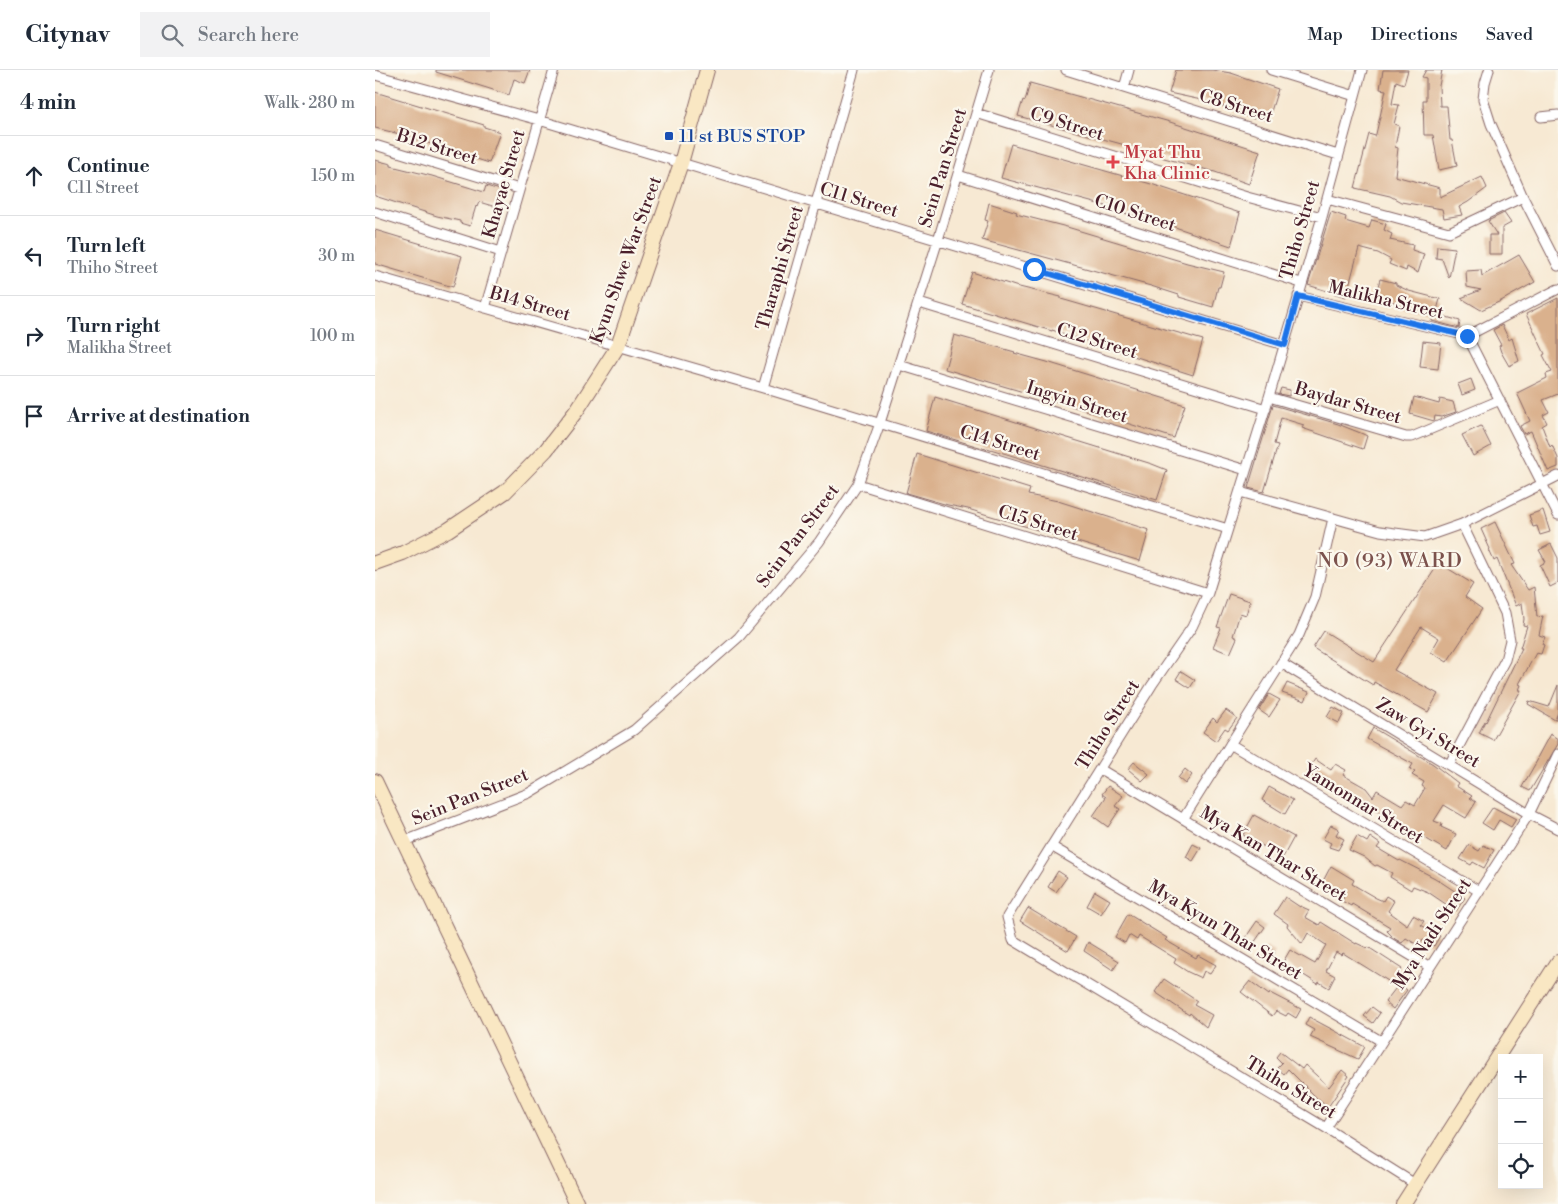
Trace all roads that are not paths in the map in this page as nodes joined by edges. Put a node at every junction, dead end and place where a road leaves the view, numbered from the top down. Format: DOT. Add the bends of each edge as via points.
graph roads {
  1 [pos="554,70"];
  2 [pos="707,70"];
  3 [pos="854,70"];
  4 [pos="989,70"];
  5 [pos="1066,70"];
  6 [pos="1129,70"];
  7 [pos="1271,70"];
  8 [pos="1362,70"];
  9 [pos="1489,70"];
  10 [pos="375,75"];
  11 [pos="1124,88"];
  12 [pos="1355,96"];
  13 [pos="976,113"];
  14 [pos="1558,115"];
  15 [pos="1541,117"];
  16 [pos="539,120"];
  17 [pos="375,145"];
  18 [pos="1338,155"];
  19 [pos="681,163"];
  20 [pos="958,174"];
  21 [pos="519,189"];
  22 [pos="1523,197"];
  23 [pos="1327,199"];
  24 [pos="816,204"];
  25 [pos="375,212"];
  26 [pos="1322,217"];
  27 [pos="938,240"];
  28 [pos="501,252"];
  29 [pos="1558,266"];
  30 [pos="375,276"];
  31 [pos="1301,283"];
  32 [pos="1558,289"];
  33 [pos="1298,296"];
  34 [pos="919,303"];
  35 [pos="485,308"];
  36 [pos="1467,336"];
  37 [pos="1285,345"];
  38 [pos="618,346"];
  39 [pos="899,365"];
  40 [pos="763,388"];
  41 [pos="1269,397"];
  42 [pos="1501,400"];
  43 [pos="1266,409"];
  44 [pos="880,423"];
  45 [pos="1246,470"];
  46 [pos="1558,476"];
  47 [pos="858,484"];
  48 [pos="1543,484"];
  49 [pos="1240,492"];
  50 [pos="1558,515"];
  51 [pos="1333,518"];
  52 [pos="1462,524"];
  53 [pos="1228,529"];
  54 [pos="375,563"];
  55 [pos="1208,592"];
  56 [pos="1281,663"];
  57 [pos="1230,744"];
  58 [pos="1558,754"];
  59 [pos="1449,765"];
  60 [pos="1099,769"];
  61 [pos="375,781"];
  62 [pos="1529,814"];
  63 [pos="1183,819"];
  64 [pos="1558,829"];
  65 [pos="405,841"];
  66 [pos="1051,846"];
  67 [pos="1479,891"];
  68 [pos="1558,962"];
  69 [pos="1429,967"];
  70 [pos="1381,1041"];
  71 [pos="1326,1128"];
  72 [pos="1415,1184"];
  73 [pos="577,1204"];
  74 [pos="1403,1204"];
  1 -- 16 [label="street, Khayae Street"];
  2 -- 19 [label="street, Kyun Shwe War Street"];
  3 -- 24 [label="street, Tharaphi Street"];
  4 -- 13 [label="street, Sein Pan Street"];
  5 -- 11 [label="street, C8 Street"];
  6 -- 11 [label="street"];
  7 -- 12 [label="street"];
  8 -- 12 [label="street, Thiho Street"];
  9 -- 22 [label="street" via="1483,99"];
  10 -- 16 [label="street, C11 Street"];
  11 -- 18 [label="street, C8 Street"];
  12 -- 18 [label="street, Thiho Street"];
  13 -- 20 [label="street, Sein Pan Street"];
  13 -- 26 [label="street, C9 Street"];
  14 -- 15 [label="street"];
  16 -- 19 [label="street, C11 Street"];
  16 -- 21 [label="street, Khayae Street"];
  17 -- 21 [label="street, B12 Street"];
  18 -- 23 [label="street, Thiho Street"];
  19 -- 24 [label="street, C11 Street"];
  19 -- 38 [label="street, Kyun Shwe War Street"];
  20 -- 27 [label="street, Sein Pan Street"];
  20 -- 31 [label="street, C10 Street"];
  21 -- 28 [label="street, Khayae Street"];
  22 -- 23 [label="street" via="1449,232"];
  22 -- 29 [label="street"];
  23 -- 26 [label="street, Thiho Street"];
  24 -- 27 [label="street, C11 Street"];
  24 -- 40 [label="street, Tharaphi Street"];
  25 -- 28 [label="street"];
  26 -- 31 [label="street, Thiho Street"];
  27 -- 34 [label="street, Sein Pan Street"];
  27 -- 37 [label="street, C11 Street"];
  28 -- 35 [label="street, Khayae Street"];
  30 -- 35 [label="street, B14 Street"];
  31 -- 33 [label="street, Thiho Street"];
  32 -- 36 [label="street"];
  33 -- 36 [label="street, Malikha Street"];
  33 -- 37 [label="street, Thiho Street"];
  34 -- 39 [label="street, Sein Pan Street"];
  34 -- 43 [label="street, C12 Street"];
  35 -- 38 [label="street, B14 Street"];
  36 -- 42 [label="street"];
  37 -- 41 [label="street, Thiho Street"];
  38 -- 40 [label="street, B14 Street"];
  38 -- 54 [label="street, Kyun Shwe War Street" via="577,410 546,450 505,492 448,530"];
  39 -- 44 [label="street, Sein Pan Street"];
  39 -- 45 [label="street, Ingyin Street"];
  40 -- 44 [label="street, C14 Street"];
  41 -- 42 [label="street, Baydar Street" via="1406,437"];
  41 -- 43 [label="street, Thiho Street"];
  42 -- 48 [label="street"];
  43 -- 45 [label="street, Thiho Street"];
  44 -- 47 [label="street, Sein Pan Street"];
  44 -- 53 [label="street, C14 Street"];
  45 -- 49 [label="street, Thiho Street"];
  46 -- 48 [label="street"];
  47 -- 55 [label="street, C15 Street"];
  47 -- 65 [label="street, Sein Pan Street" via="819,542 739,637 634,730 529,793"];
  48 -- 50 [label="street"];
  48 -- 52 [label="street"];
  49 -- 51 [label="street"];
  49 -- 53 [label="street, Thiho Street"];
  51 -- 52 [label="street" via="1380,531 1425,537"];
  51 -- 56 [label="street" via="1315,597 1299,635"];
  52 -- 59 [label="street" via="1505,613 1510,640 1505,660"];
  53 -- 55 [label="street, Thiho Street"];
  55 -- 60 [label="street, Thiho Street" via="1192,627"];
  56 -- 57 [label="street"];
  56 -- 59 [label="street, Zaw Gyi Street"];
  57 -- 63 [label="street"];
  57 -- 67 [label="street, Yamonnar Street"];
  58 -- 62 [label="street, Mya Nadi Street"];
  59 -- 62 [label="street, Zaw Gyi Street"];
  60 -- 63 [label="street, Mya Kan Thar Street"];
  60 -- 66 [label="street, Thiho Street"];
  61 -- 65 [label="street"];
  62 -- 64 [label="street, Zaw Gyi Street"];
  62 -- 67 [label="street, Mya Nadi Street"];
  63 -- 69 [label="street, Mya Kan Thar Street"];
  65 -- 73 [label="street"];
  66 -- 70 [label="street, Mya Kyun Thar Street"];
  66 -- 71 [label="street, Thiho Street" via="1007,917 1013,940"];
  67 -- 69 [label="street, Mya Nadi Street"];
  68 -- 72 [label="street"];
  69 -- 70 [label="street, Mya Nadi Street"];
  70 -- 71 [label="street, Mya Nadi Street"];
  71 -- 72 [label="street, Thiho Street"];
  72 -- 74 [label="street"];
}
